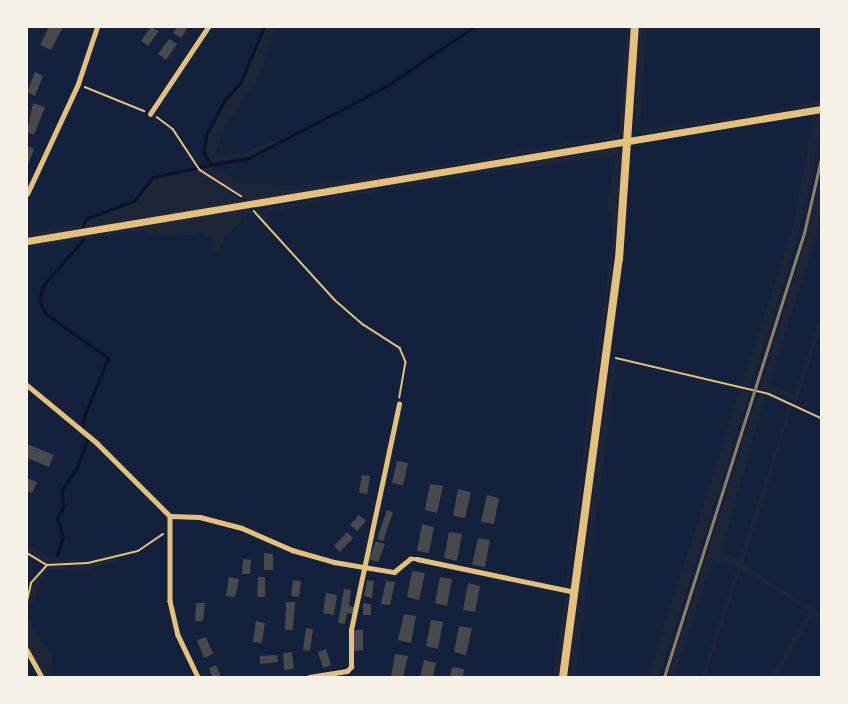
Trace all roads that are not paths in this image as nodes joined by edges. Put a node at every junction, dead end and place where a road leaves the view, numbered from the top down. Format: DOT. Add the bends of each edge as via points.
graph roads {
  1 [pos="97,27"];
  2 [pos="207,27"];
  3 [pos="635,27"];
  4 [pos="821,109"];
  5 [pos="150,114"];
  6 [pos="627,141"];
  7 [pos="27,194"];
  8 [pos="27,241"];
  9 [pos="27,385"];
  10 [pos="399,404"];
  11 [pos="170,516"];
  12 [pos="364,567"];
  13 [pos="575,592"];
  14 [pos="27,650"];
  15 [pos="42,677"];
  16 [pos="198,677"];
  17 [pos="309,677"];
  18 [pos="563,677"];
  1 -- 7 [label="street" via="78,84"];
  2 -- 5 [label="street"];
  3 -- 6 [label="main road"];
  4 -- 6 [label="main road"];
  6 -- 8 [label="main road"];
  6 -- 13 [label="main road" via="624,217"];
  9 -- 11 [label="street" via="97,443"];
  10 -- 12 [label="street" via="380,509"];
  11 -- 12 [label="street" via="211,520 292,550"];
  11 -- 16 [label="street" via="170,601 178,635"];
  12 -- 13 [label="street" via="394,572 410,559 417,559"];
  12 -- 17 [label="street" via="351,630 351,667 347,672"];
  13 -- 18 [label="main road"];
  14 -- 15 [label="street"];
}
